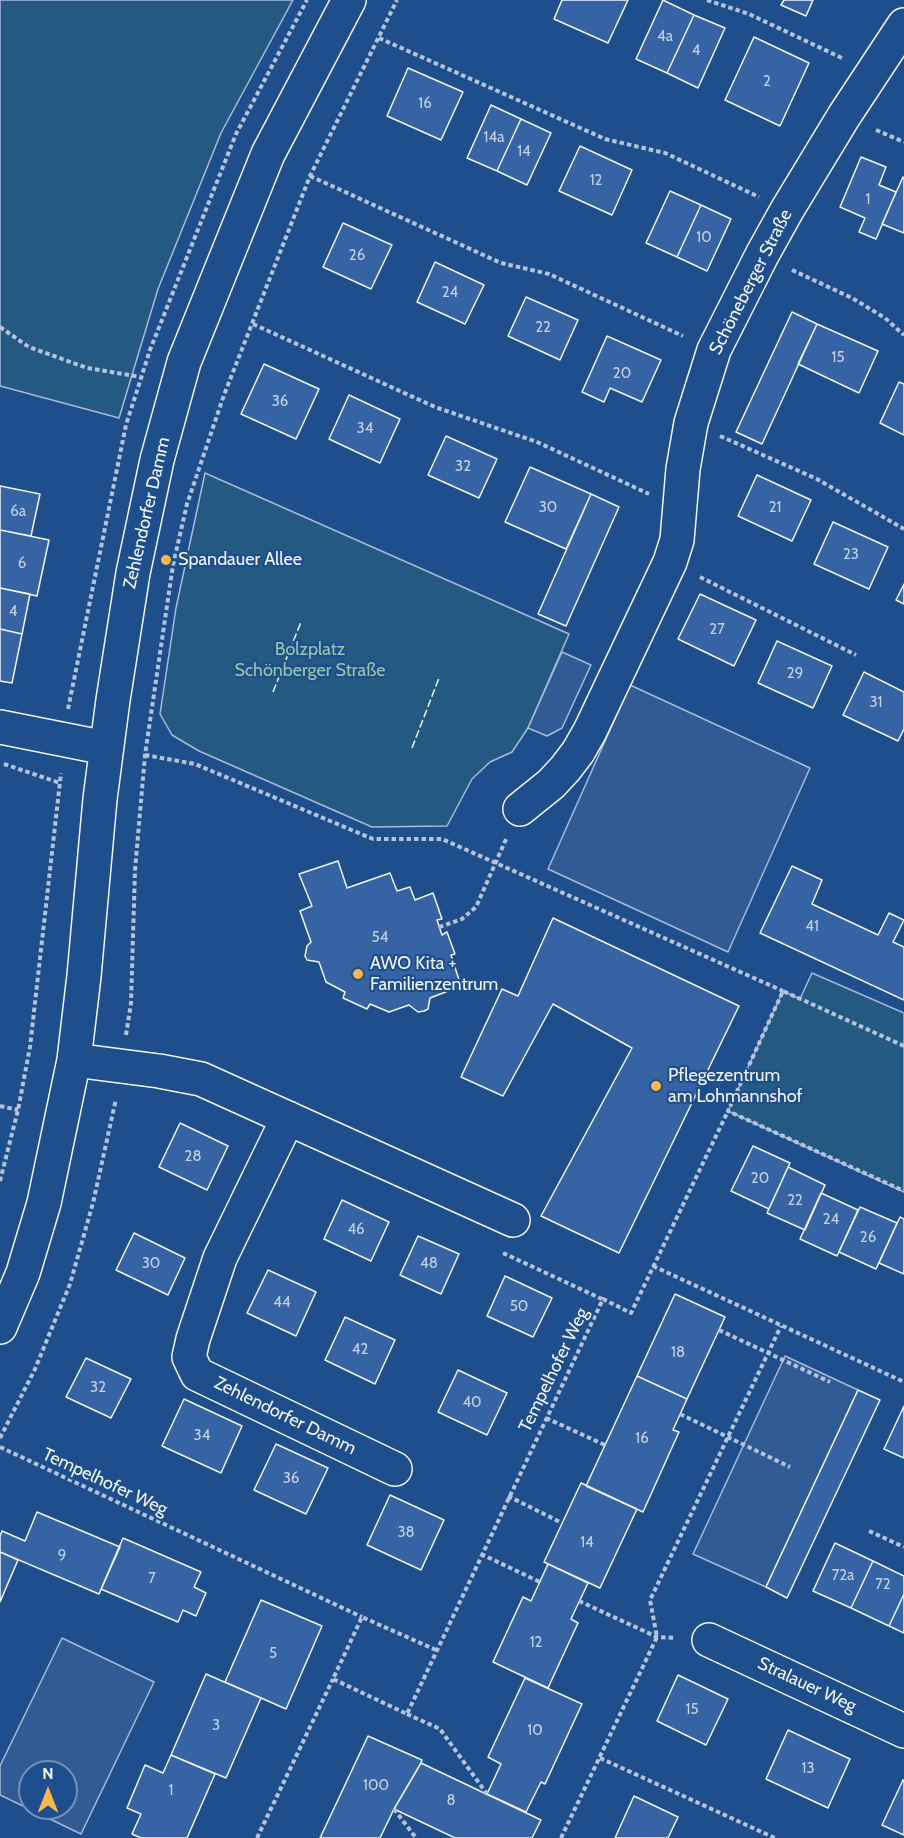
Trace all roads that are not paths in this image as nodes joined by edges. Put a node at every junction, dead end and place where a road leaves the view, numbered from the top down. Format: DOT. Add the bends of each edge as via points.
graph roads {
  1 [pos="349,0"];
  2 [pos="904,25"];
  3 [pos="0,727"];
  4 [pos="106,748"];
  5 [pos="520,809"];
  6 [pos="74,1060"];
  7 [pos="288,1118"];
  8 [pos="513,1220"];
  9 [pos="0,1327"];
  10 [pos="395,1469"];
  11 [pos="709,1640"];
  12 [pos="904,1731"];
  1 -- 4 [label="street, Zehlendorfer Damm" via="268,154 184,362 133,573"];
  2 -- 5 [label="street, Schöneberger Straße" via="787,210 714,350 691,423 677,540 670,562 578,752 551,784"];
  3 -- 4 [label="street"];
  4 -- 6 [label="street, Zehlendorfer Damm"];
  6 -- 7 [label="street" via="201,1079"];
  6 -- 9 [label="street, Zehlendorfer Damm" via="44,1203 23,1274"];
  7 -- 8 [label="street"];
  7 -- 10 [label="street, Zehlendorfer Damm" via="220,1258 189,1357 197,1374"];
  11 -- 12 [label="street, Stralauer Weg"];
}
